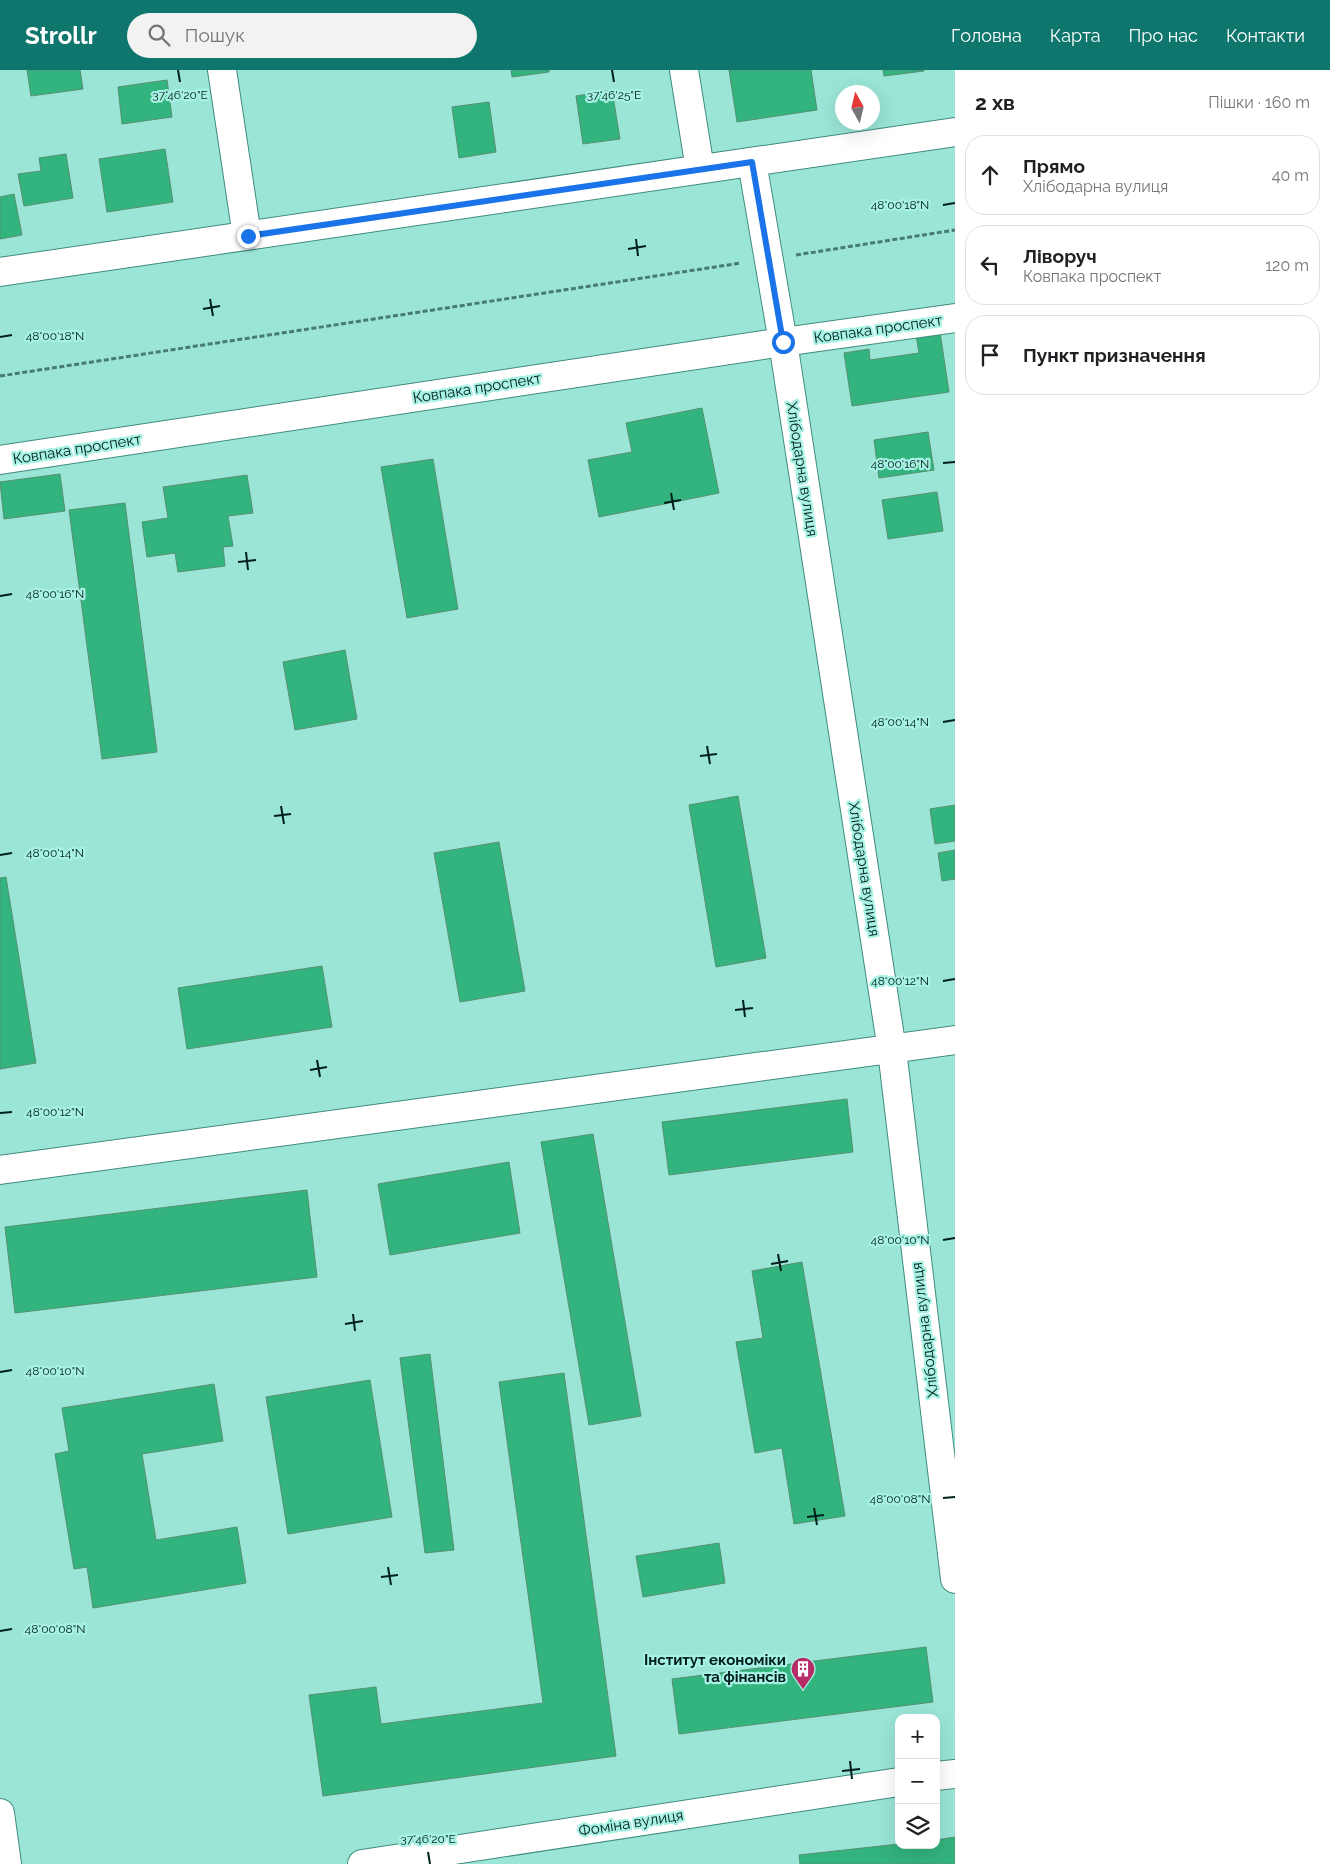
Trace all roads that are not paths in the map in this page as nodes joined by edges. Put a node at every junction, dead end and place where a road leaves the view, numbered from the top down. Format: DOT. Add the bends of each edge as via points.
graph roads {
  1 [pos="222,70"];
  2 [pos="684,70"];
  3 [pos="955,132"];
  4 [pos="752,162"];
  5 [pos="700,169"];
  6 [pos="248,236"];
  7 [pos="0,272"];
  8 [pos="955,318"];
  9 [pos="783,342"];
  10 [pos="0,460"];
  11 [pos="955,1040"];
  12 [pos="892,1050"];
  13 [pos="0,1170"];
  14 [pos="955,1579"];
  15 [pos="955,1774"];
  16 [pos="940,1776"];
  17 [pos="895,1783"];
  18 [pos="0,1813"];
  19 [pos="7,1864"];
  20 [pos="362,1864"];
  1 -- 6 [label="street"];
  2 -- 5 [label="street"];
  3 -- 4 [label="street"];
  4 -- 5 [label="street"];
  4 -- 9 [label="street, Хлібодарна вулиця"];
  5 -- 6 [label="street"];
  6 -- 7 [label="street"];
  8 -- 9 [label="street, Ковпака проспект"];
  9 -- 10 [label="street, Ковпака проспект"];
  9 -- 12 [label="street, Хлібодарна вулиця"];
  11 -- 12 [label="street"];
  12 -- 13 [label="street"];
  12 -- 14 [label="street, Хлібодарна вулиця"];
  15 -- 16 [label="street"];
  17 -- 20 [label="street, Фоміна вулиця"];
  18 -- 19 [label="street"];
}
